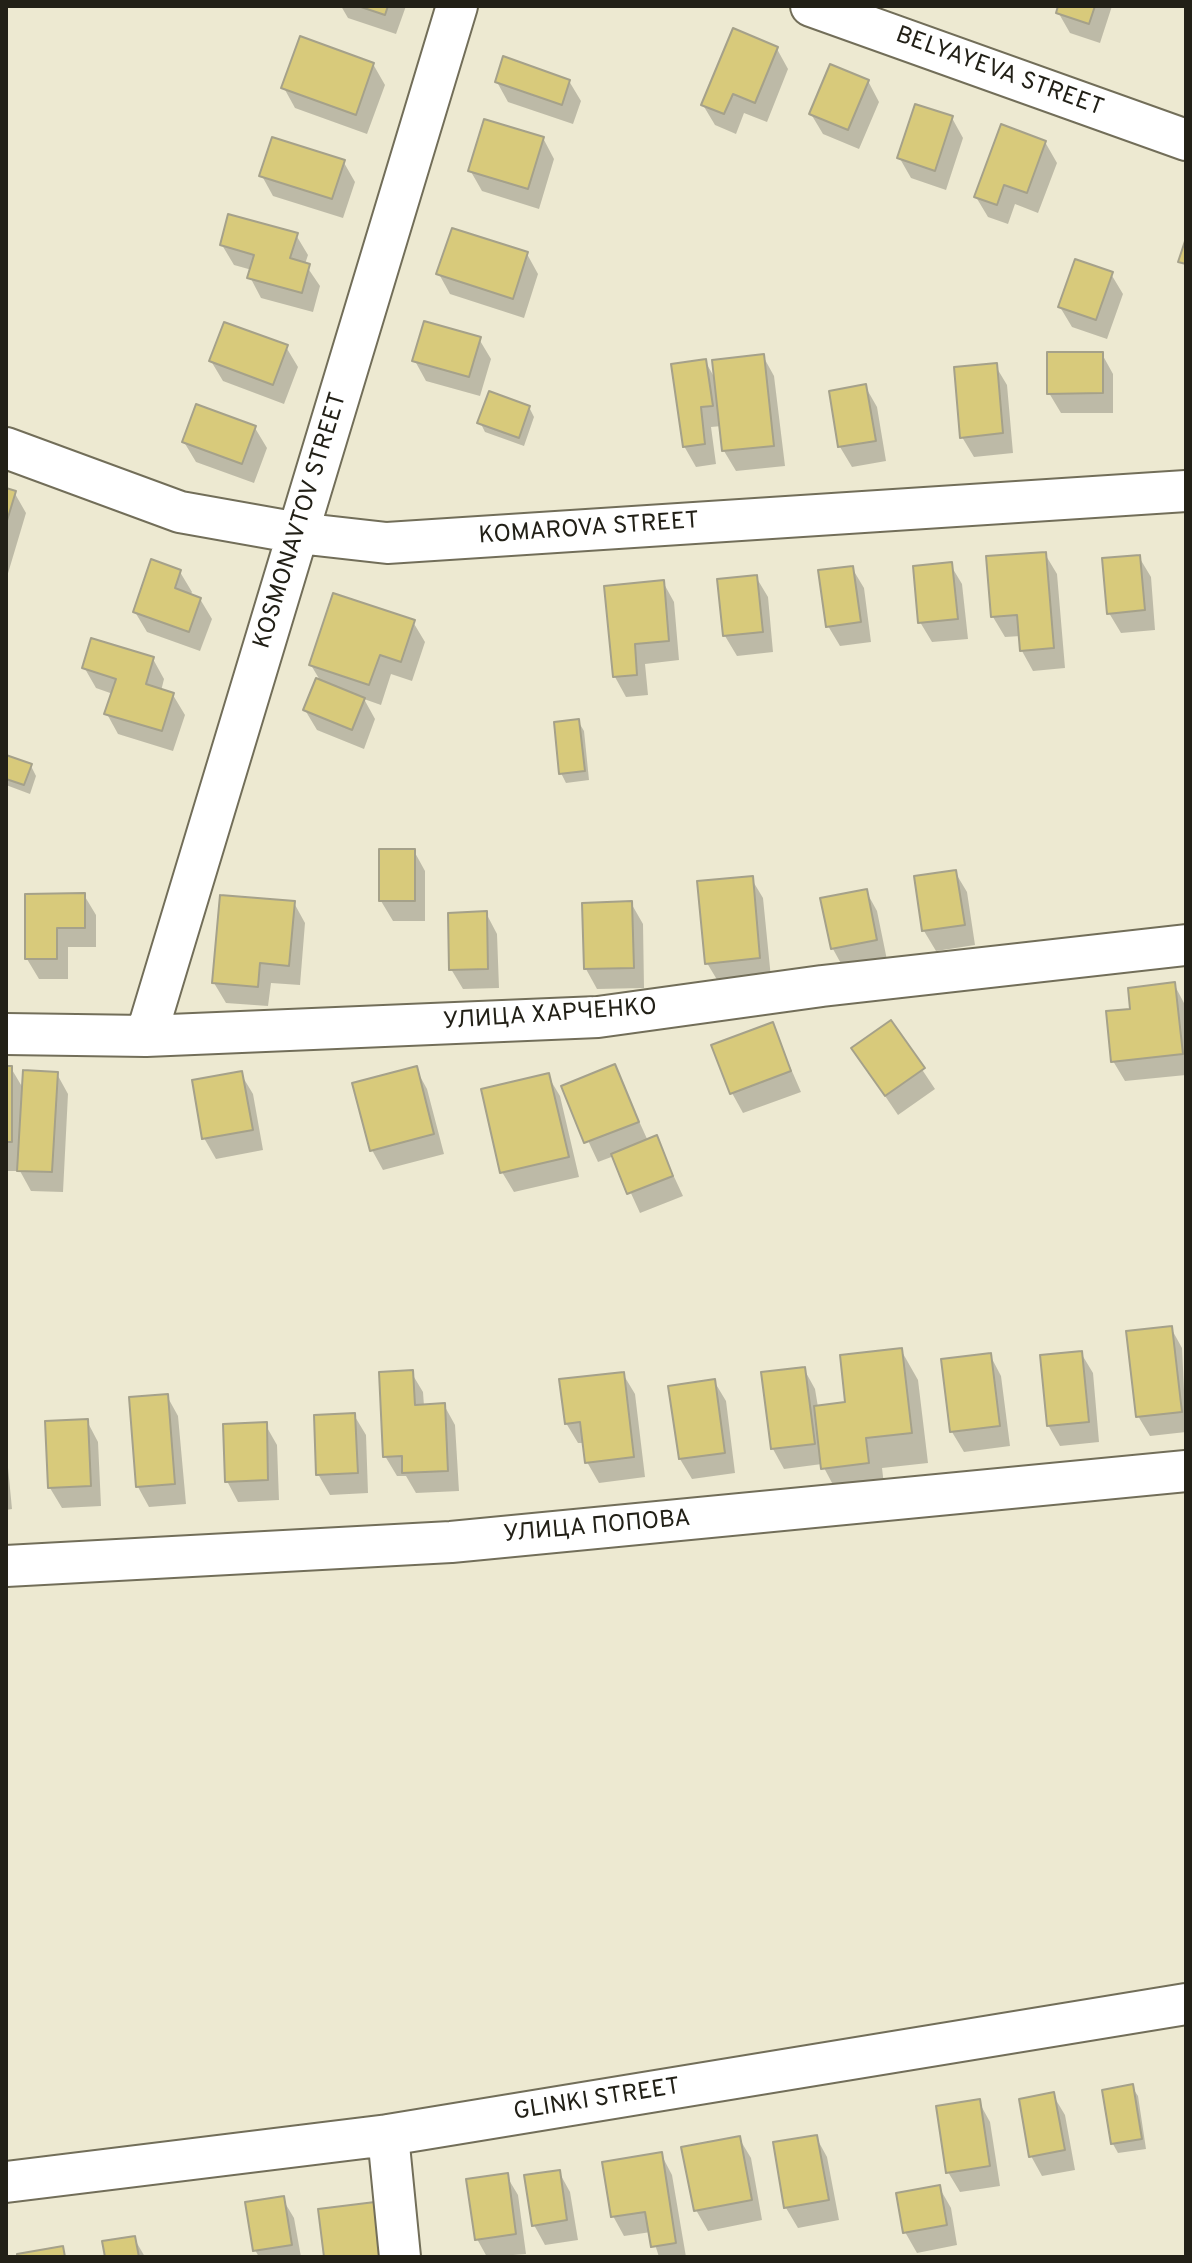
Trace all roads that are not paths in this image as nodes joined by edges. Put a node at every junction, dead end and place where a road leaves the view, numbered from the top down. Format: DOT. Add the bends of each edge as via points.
graph roads {
  1 [pos="457,6"];
  2 [pos="811,6"];
  3 [pos="1186,140"];
  4 [pos="6,448"];
  5 [pos="1186,491"];
  6 [pos="298,533"];
  7 [pos="1186,945"];
  8 [pos="6,1034"];
  9 [pos="146,1036"];
  10 [pos="1186,1471"];
  11 [pos="6,1566"];
  12 [pos="1186,2004"];
  13 [pos="388,2135"];
  14 [pos="6,2182"];
  15 [pos="400,2257"];
  1 -- 6 [label="street, KOSMONAVTOV STREET"];
  2 -- 3 [label="street, BELYAYEVA STREET"];
  4 -- 6 [label="street, KOMAROVA STREET" via="180,512"];
  5 -- 6 [label="street, KOMAROVA STREET" via="387,543"];
  6 -- 9 [label="street, KOSMONAVTOV STREET"];
  7 -- 9 [label="street, УЛИЦА ХАРЧЕНКО" via="598,1017"];
  8 -- 9 [label="street, УЛИЦА ХАРЧЕНКО"];
  10 -- 11 [label="street, УЛИЦА ПОПОВА" via="451,1542"];
  12 -- 13 [label="street, GLINKI STREET"];
  13 -- 14 [label="street, GLINKI STREET"];
  13 -- 15 [label="street"];
}
